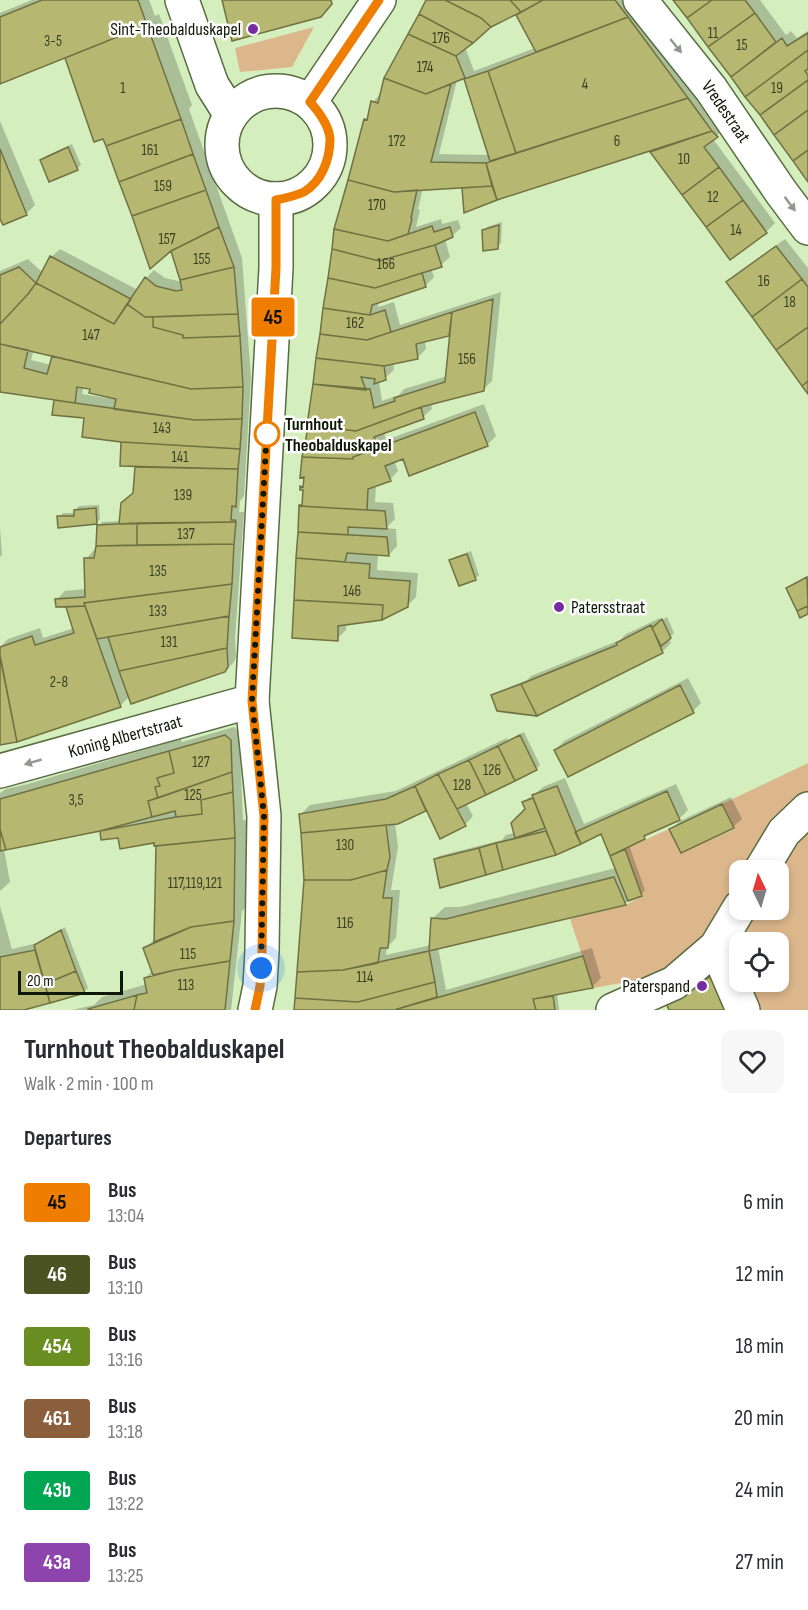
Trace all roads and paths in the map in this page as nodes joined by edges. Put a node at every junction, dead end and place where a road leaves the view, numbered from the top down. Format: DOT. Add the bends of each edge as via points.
graph roads {
  1 [pos="182,0"];
  2 [pos="379,0"];
  3 [pos="640,0"];
  4 [pos="310,102"];
  5 [pos="231,115"];
  6 [pos="276,200"];
  7 [pos="808,228"];
  8 [pos="252,701"];
  9 [pos="0,771"];
  10 [pos="808,809"];
  11 [pos="767,860"];
  12 [pos="733,920"];
  13 [pos="716,947"];
  14 [pos="255,1010"];
  15 [pos="613,1010"];
  16 [pos="743,1010"];
  1 -- 5 [label="street" via="212,85"];
  2 -- 4 [label="street"];
  3 -- 7 [label="street, Vredestraat, one-way" via="711,89"];
  4 -- 5 [label="street" via="287,92 267,91 247,99"];
  4 -- 6 [label="street" via="321,114 330,137 326,168 306,190"];
  5 -- 6 [label="street" via="221,146 226,167 248,191"];
  6 -- 8 [label="street" via="276,268"];
  8 -- 9 [label="street, Koning Albertstraat, one-way"];
  8 -- 14 [label="street" via="264,816 262,951"];
  10 -- 11 [label="street" via="784,832"];
  12 -- 13 [label="street"];
  13 -- 15 [label="street" via="674,983"];
  13 -- 16 [label="street"];
}
